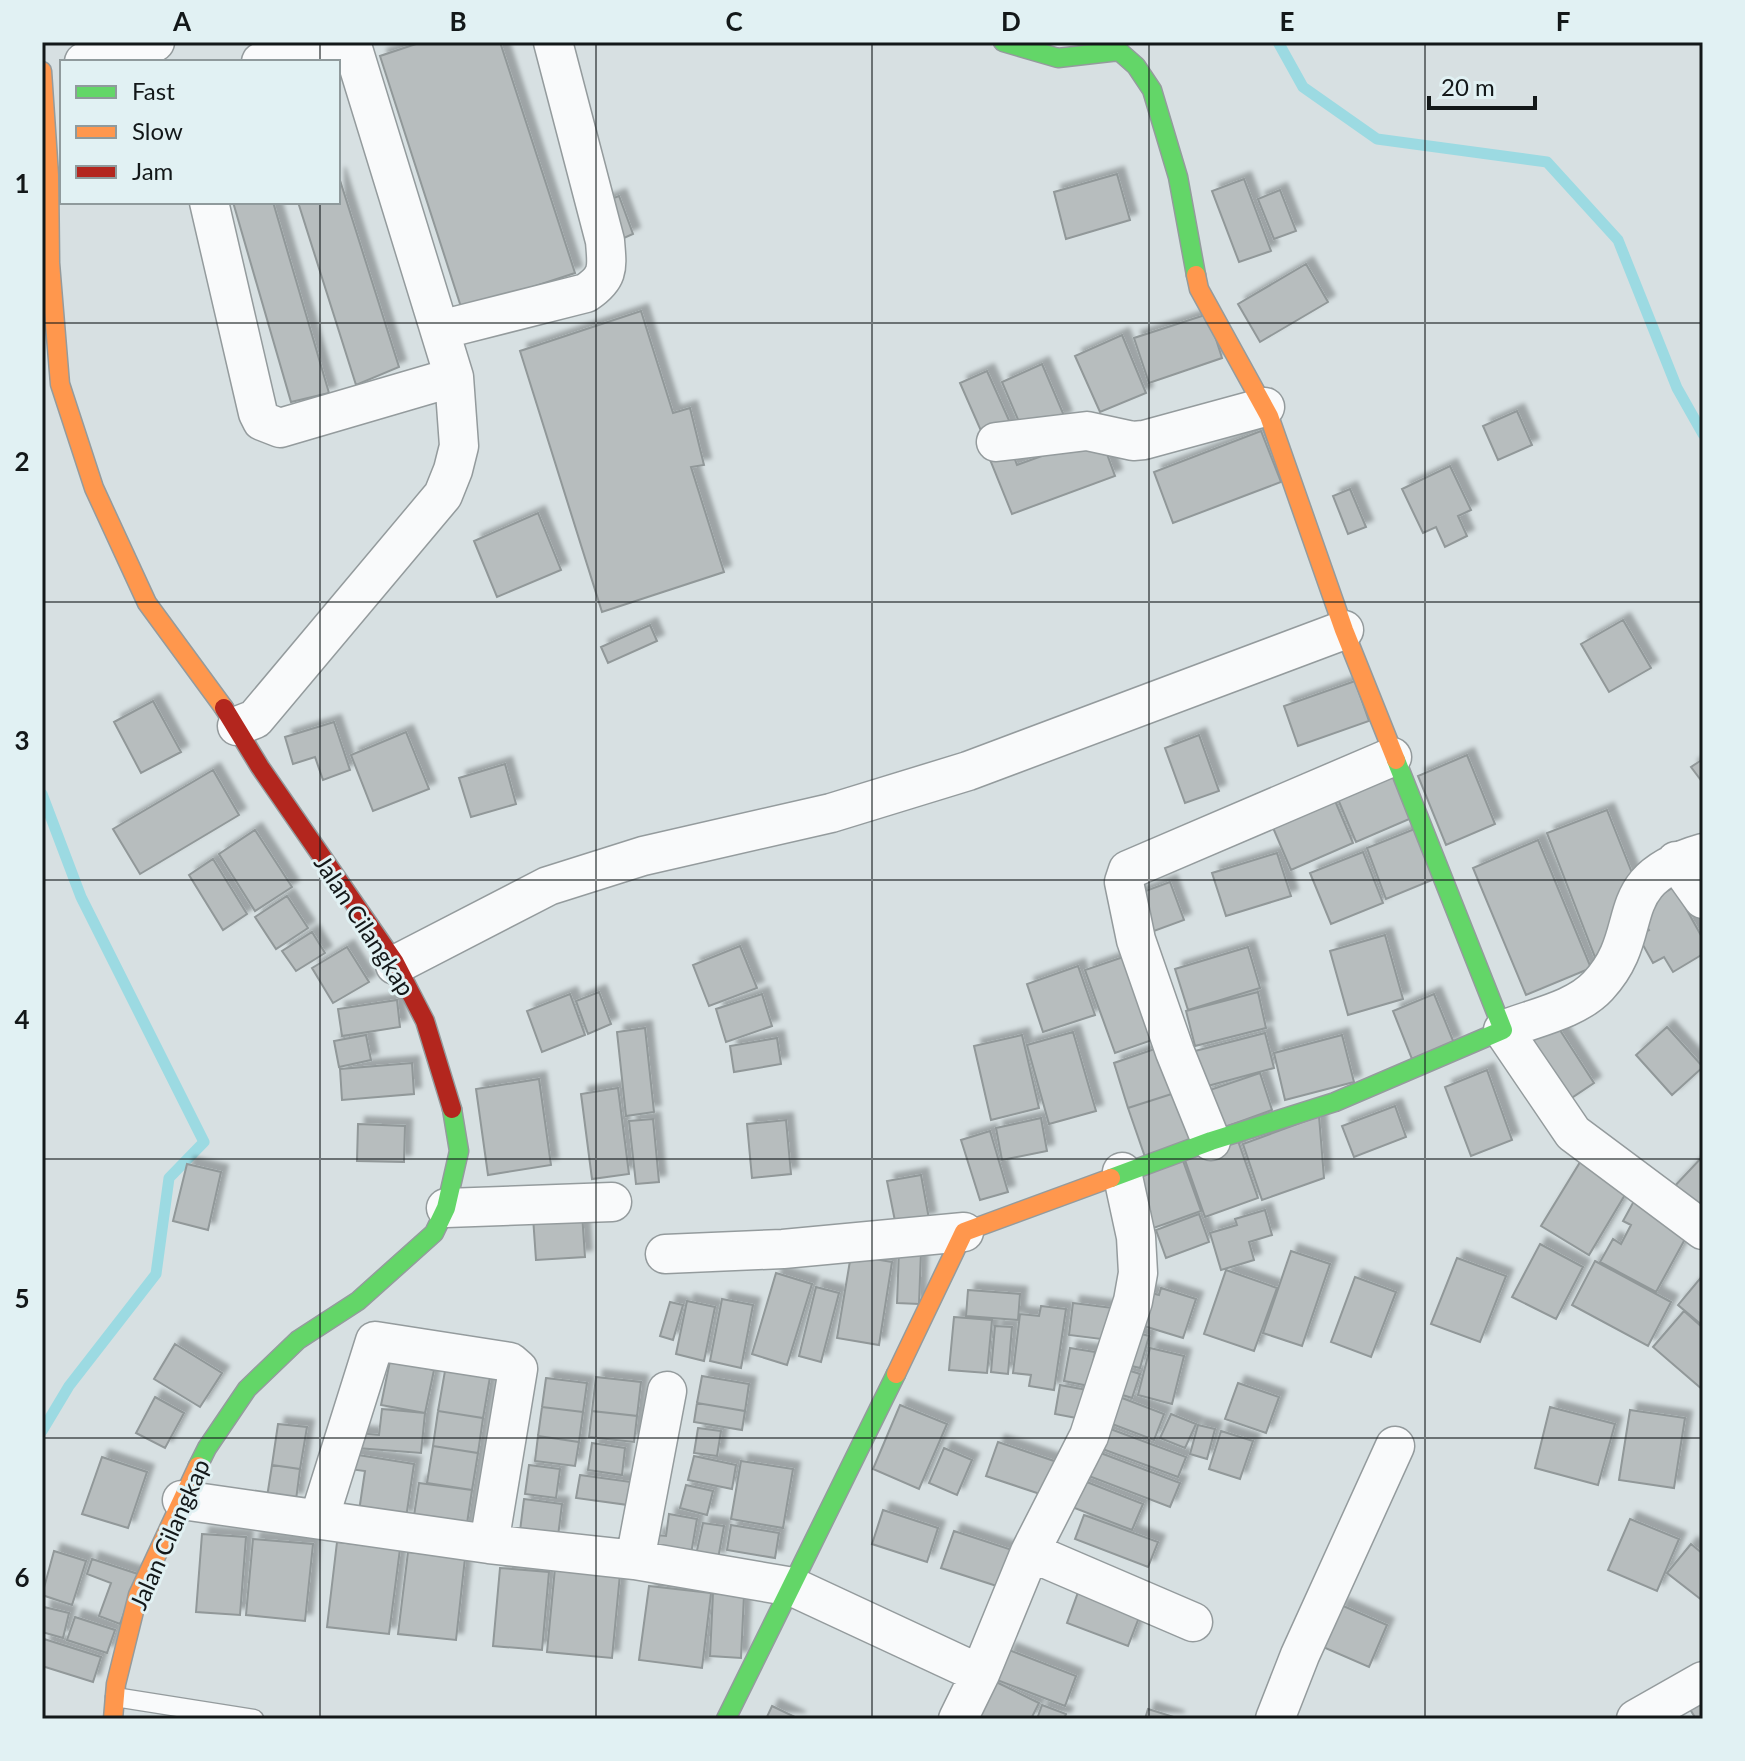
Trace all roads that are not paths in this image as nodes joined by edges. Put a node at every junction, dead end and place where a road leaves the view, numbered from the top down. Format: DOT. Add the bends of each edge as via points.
graph roads {
  1 [pos="155,42"];
  2 [pos="333,42"];
  3 [pos="351,42"];
  4 [pos="553,42"];
  5 [pos="1003,42"];
  6 [pos="91,60"];
  7 [pos="268,60"];
  8 [pos="42,72"];
  9 [pos="209,204"];
  10 [pos="440,330"];
  11 [pos="454,377"];
  12 [pos="1265,407"];
  13 [pos="996,442"];
  14 [pos="1344,630"];
  15 [pos="237,726"];
  16 [pos="1392,757"];
  17 [pos="1690,857"];
  18 [pos="1703,899"];
  19 [pos="395,965"];
  20 [pos="1503,1030"];
  21 [pos="1211,1141"];
  22 [pos="1122,1172"];
  23 [pos="612,1202"];
  24 [pos="446,1208"];
  25 [pos="1703,1230"];
  26 [pos="964,1232"];
  27 [pos="665,1254"];
  28 [pos="667,1391"];
  29 [pos="1395,1446"];
  30 [pos="182,1500"];
  31 [pos="319,1519"];
  32 [pos="489,1544"];
  33 [pos="1030,1552"];
  34 [pos="635,1560"];
  35 [pos="793,1587"];
  36 [pos="1193,1622"];
  37 [pos="980,1674"];
  38 [pos="1703,1681"];
  39 [pos="115,1697"];
  40 [pos="113,1719"];
  41 [pos="254,1719"];
  42 [pos="726,1719"];
  43 [pos="958,1719"];
  44 [pos="1275,1719"];
  45 [pos="1636,1719"];
  1 -- 6 [label="street"];
  2 -- 7 [label="street"];
  3 -- 10 [label="street"];
  4 -- 10 [label="street" via="605,241 607,270 586,293"];
  5 -- 12 [label="street" via="1058,58 1119,51 1136,66 1152,90 1178,177 1199,289"];
  8 -- 15 [label="street, Jalan Cilangkap" via="60,384 94,488 147,603"];
  9 -- 11 [label="street" via="262,421 280,428"];
  10 -- 11 [label="street"];
  11 -- 15 [label="street" via="459,446 443,495 255,719"];
  12 -- 13 [label="street" via="1144,440 1087,431"];
  12 -- 14 [label="street"];
  14 -- 16 [label="street"];
  14 -- 19 [label="street" via="968,771 831,813 643,856 548,886"];
  15 -- 19 [label="street, Jalan Cilangkap"];
  16 -- 20 [label="street"];
  16 -- 21 [label="street" via="1128,870 1124,882 1136,940"];
  17 -- 18 [label="street"];
  17 -- 20 [label="street" via="1650,877 1634,903 1612,968 1597,988 1575,1003"];
  19 -- 24 [label="street, Jalan Cilangkap" via="425,1021 452,1111 459,1151"];
  20 -- 21 [label="street" via="1335,1102"];
  20 -- 25 [label="street" via="1573,1133"];
  21 -- 22 [label="street"];
  22 -- 26 [label="street"];
  22 -- 33 [label="street" via="1136,1237 1133,1301 1089,1436"];
  23 -- 24 [label="street"];
  24 -- 30 [label="street, Jalan Cilangkap" via="434,1233 407,1259 358,1301 298,1340 247,1389 207,1448"];
  26 -- 27 [label="street"];
  26 -- 35 [label="street"];
  28 -- 34 [label="street"];
  29 -- 44 [label="street"];
  30 -- 31 [label="street"];
  30 -- 39 [label="street, Jalan Cilangkap" via="138,1595"];
  31 -- 32 [label="street"];
  31 -- 32 [label="street" via="375,1341 510,1362 518,1369"];
  32 -- 34 [label="street"];
  33 -- 36 [label="street"];
  33 -- 37 [label="street"];
  34 -- 35 [label="street"];
  35 -- 37 [label="street"];
  35 -- 42 [label="street"];
  37 -- 43 [label="street"];
  38 -- 45 [label="street"];
  39 -- 40 [label="street, Jalan Cilangkap"];
  39 -- 41 [label="lane"];
}
